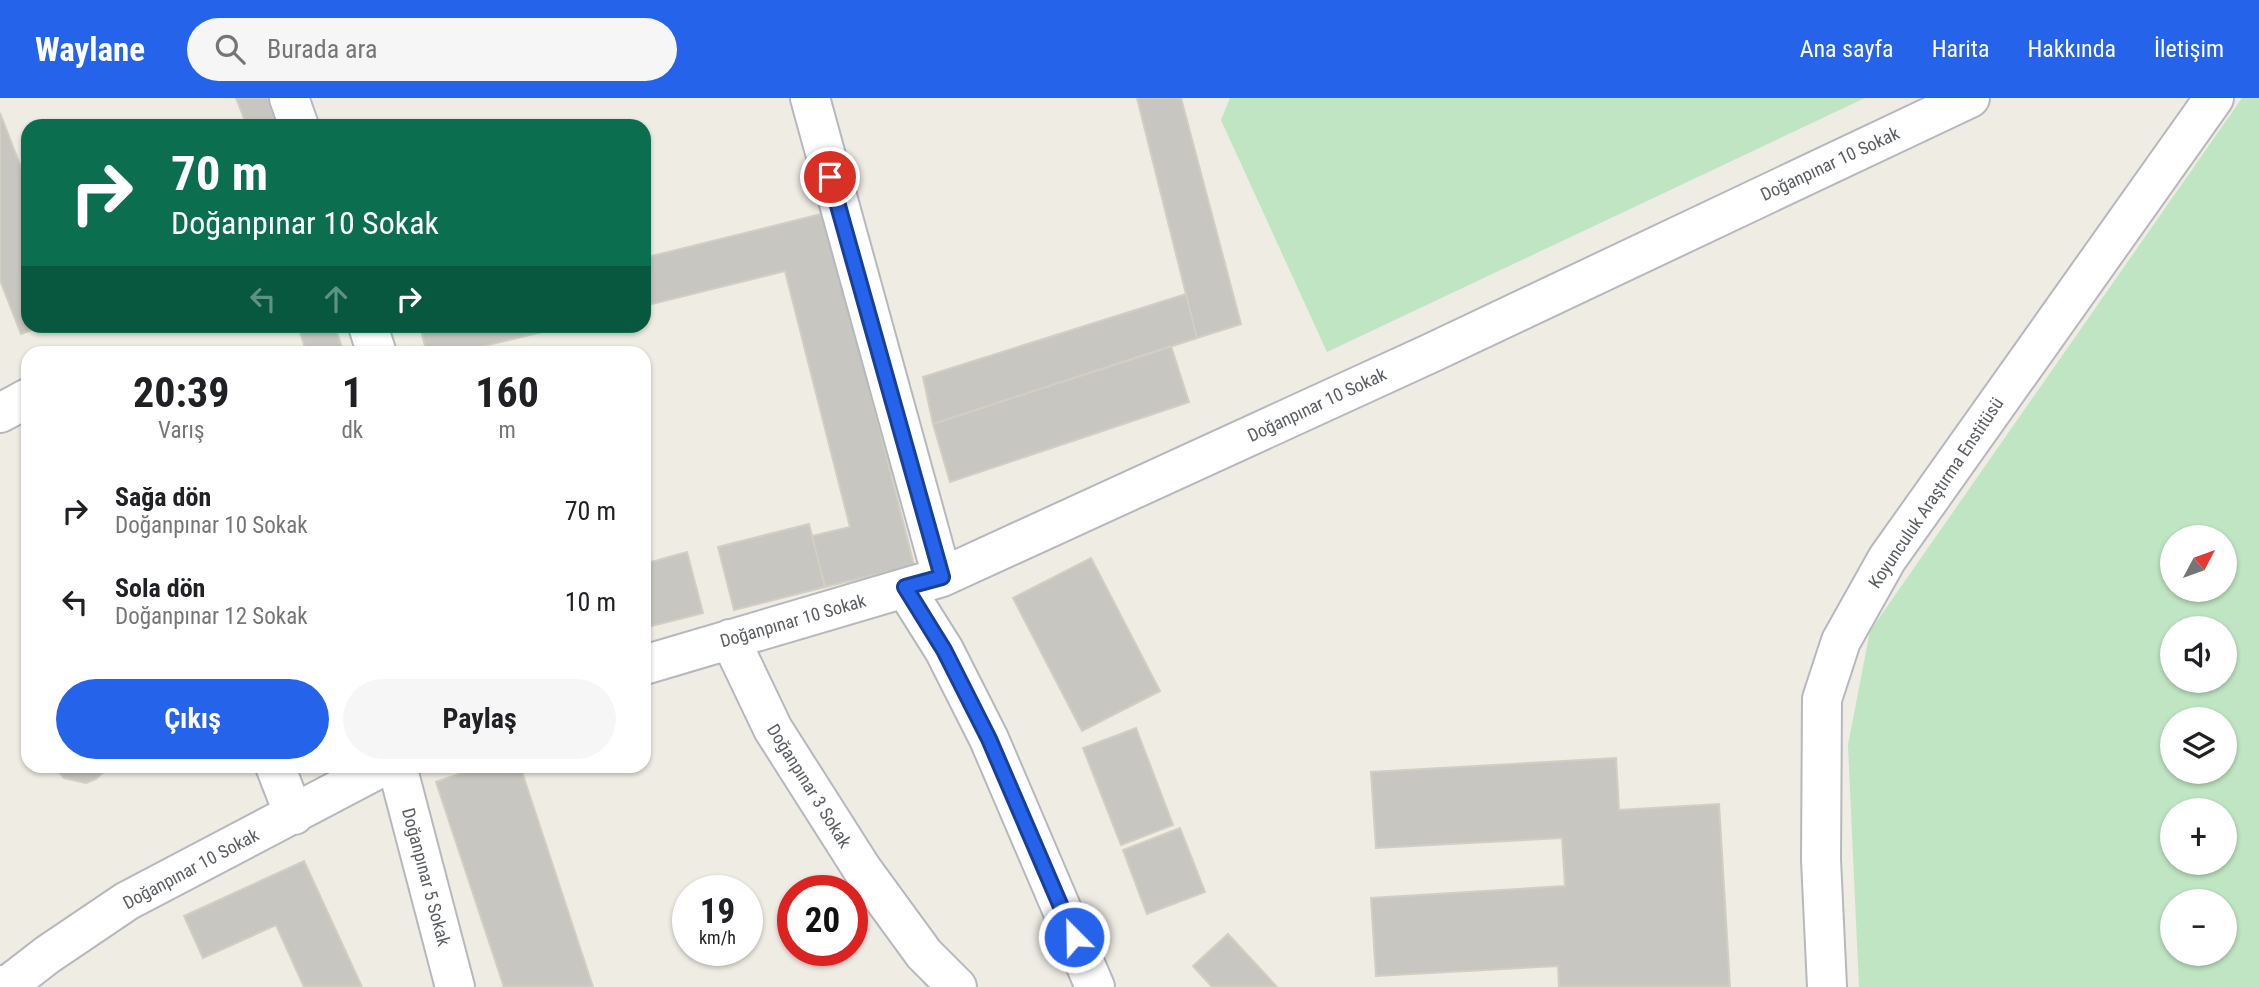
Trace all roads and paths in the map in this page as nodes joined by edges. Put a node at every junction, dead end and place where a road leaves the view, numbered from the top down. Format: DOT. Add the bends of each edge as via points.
graph roads {
  1 [pos="289,98"];
  2 [pos="810,98"];
  3 [pos="1970,98"];
  4 [pos="2214,98"];
  5 [pos="296,119"];
  6 [pos="21,402"];
  7 [pos="0,413"];
  8 [pos="942,577"];
  9 [pos="905,587"];
  10 [pos="730,639"];
  11 [pos="651,663"];
  12 [pos="278,773"];
  13 [pos="371,773"];
  14 [pos="399,773"];
  15 [pos="294,815"];
  16 [pos="0,985"];
  17 [pos="7,986"];
  18 [pos="455,987"];
  19 [pos="957,987"];
  20 [pos="1095,987"];
  21 [pos="1827,987"];
  1 -- 5 [label="street"];
  2 -- 8 [label="street"];
  3 -- 8 [label="street, Doğanpınar 10 Sokak"];
  4 -- 21 [label="street, Koyunculuk Araştırma Enstitüsü" via="1887,559 1841,641 1822,699 1821,860"];
  6 -- 7 [label="street"];
  8 -- 9 [label="street, Doğanpınar 10 Sokak"];
  9 -- 10 [label="street, Doğanpınar 10 Sokak"];
  9 -- 20 [label="street" via="944,650 989,739"];
  10 -- 11 [label="street, Doğanpınar 10 Sokak"];
  10 -- 19 [label="street, Doğanpınar 3 Sokak" via="773,729 862,869 924,954"];
  12 -- 15 [label="street"];
  13 -- 15 [label="street, Doğanpınar 10 Sokak"];
  14 -- 18 [label="street, Doğanpınar 5 Sokak"];
  15 -- 17 [label="street, Doğanpınar 10 Sokak" via="127,901"];
  16 -- 17 [label="street"];
}
